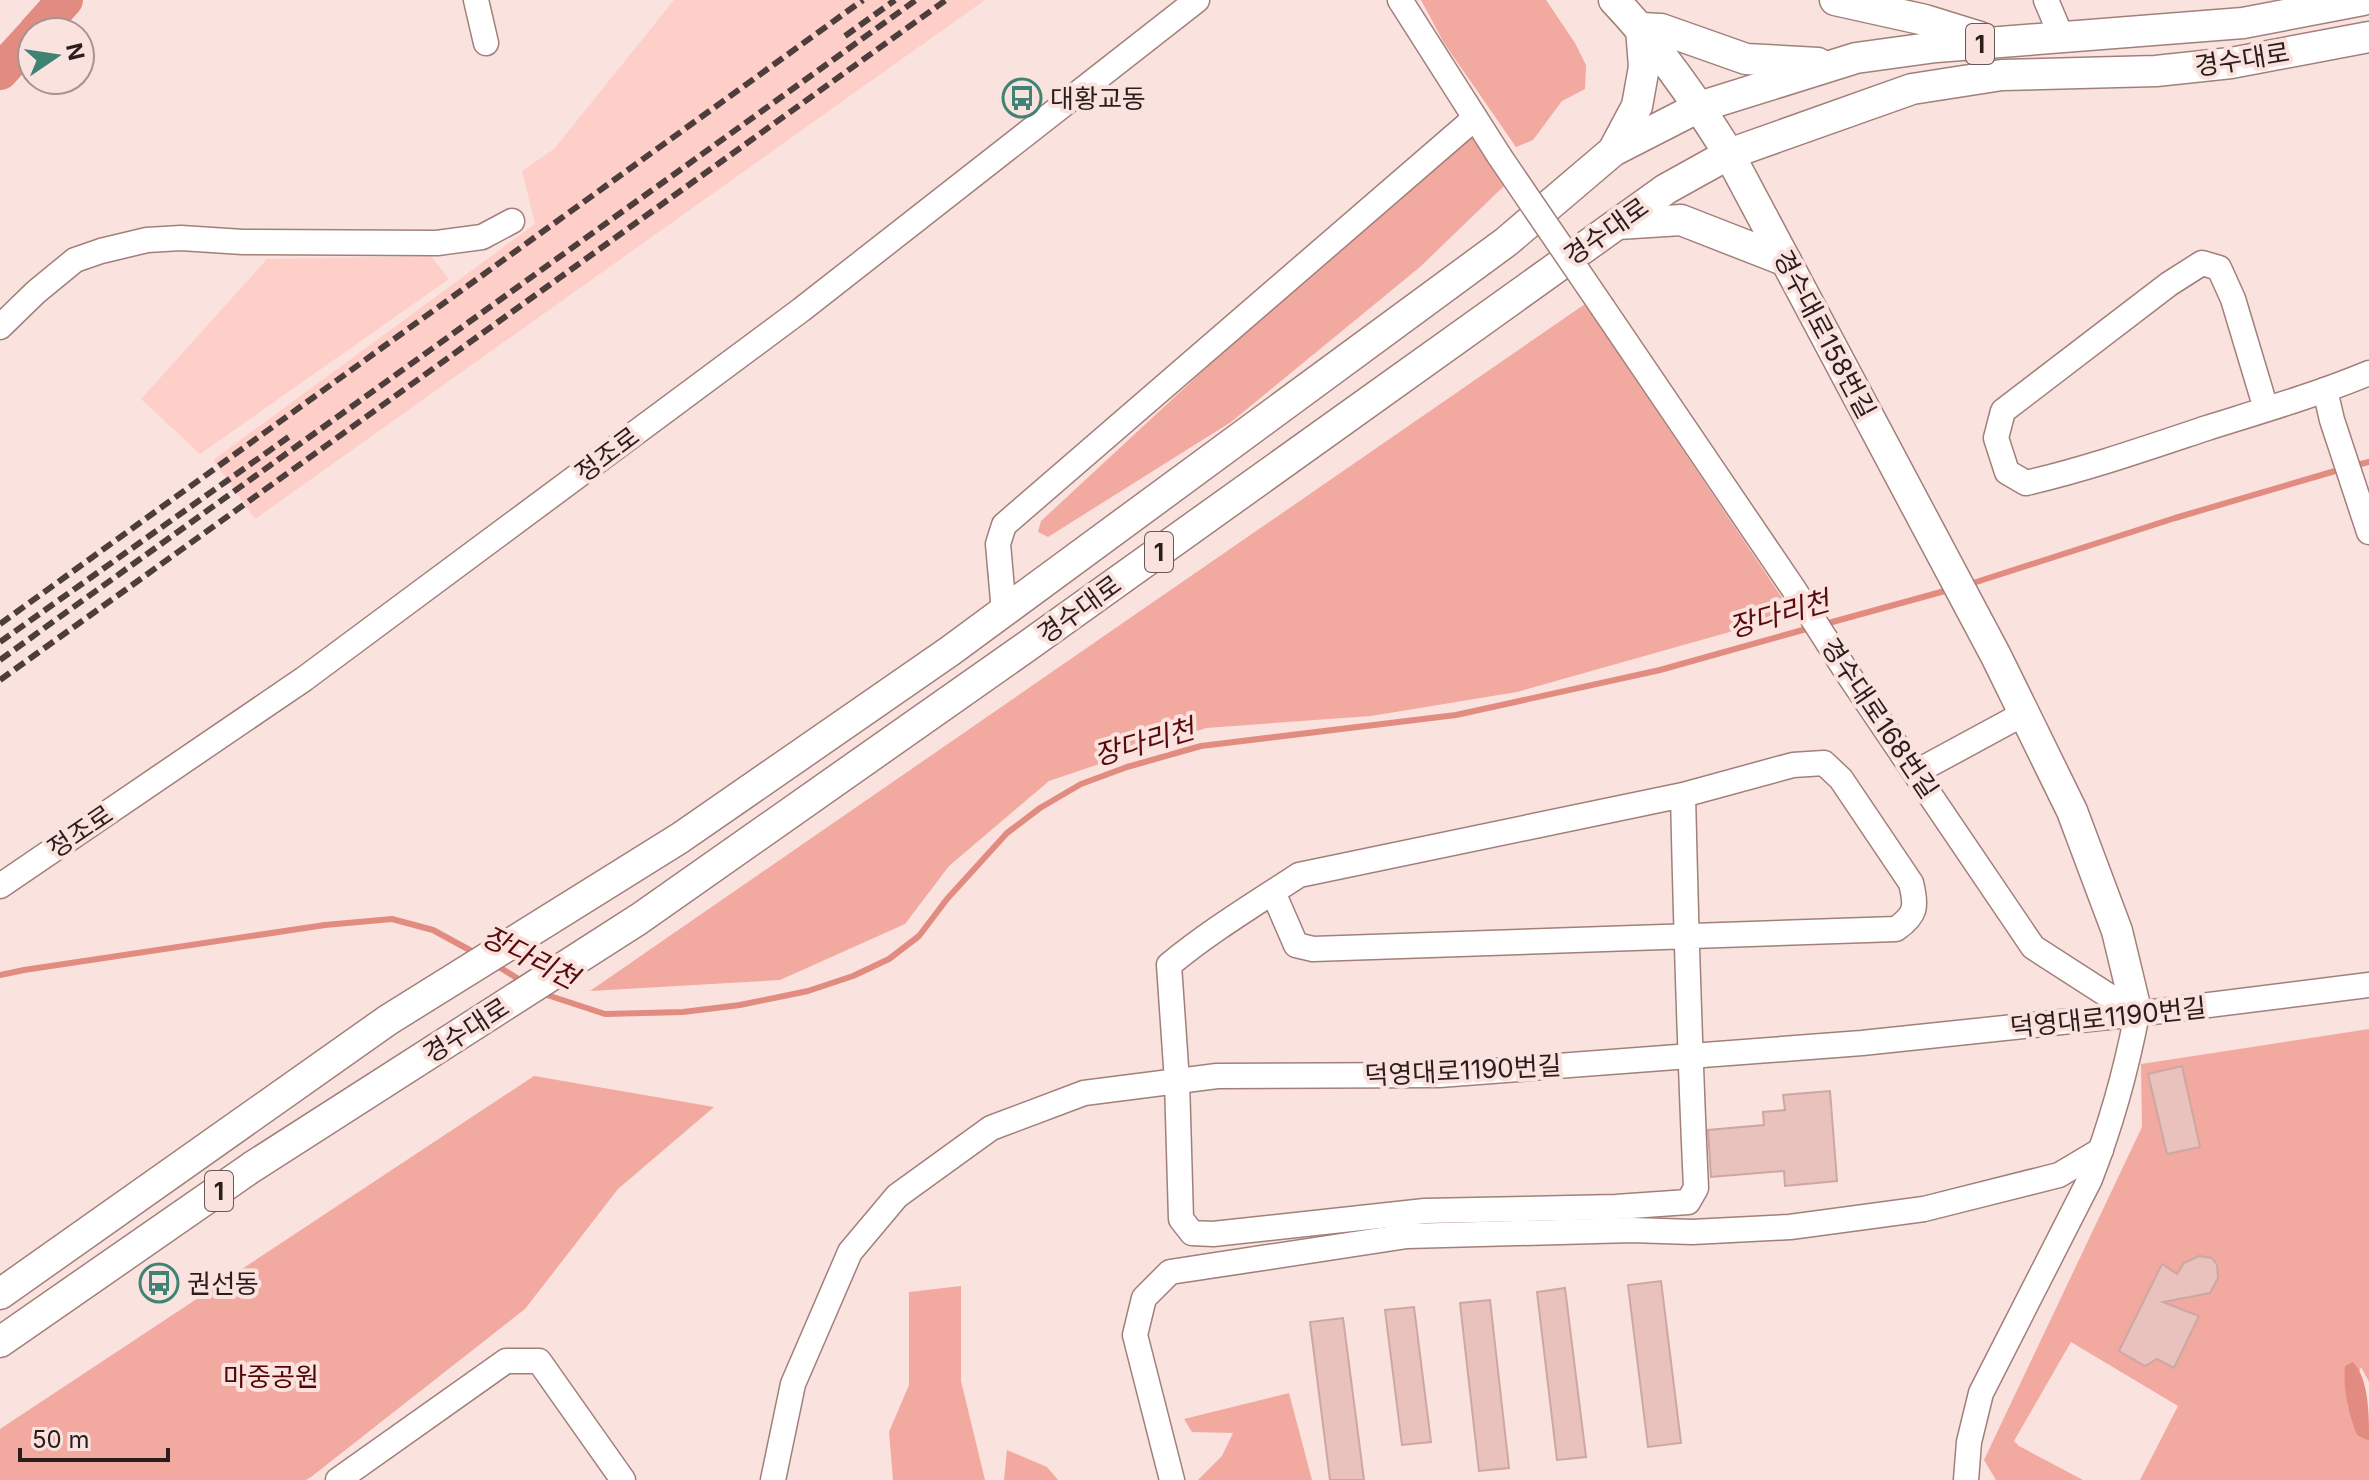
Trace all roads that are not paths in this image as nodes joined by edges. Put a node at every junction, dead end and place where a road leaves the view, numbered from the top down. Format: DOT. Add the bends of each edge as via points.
graph roads {
  1 [pos="476,0"];
  2 [pos="1197,0"];
  3 [pos="1400,0"];
  4 [pos="1614,0"];
  5 [pos="1835,0"];
  6 [pos="2046,0"];
  7 [pos="2363,0"];
  8 [pos="2298,6"];
  9 [pos="1921,10"];
  10 [pos="1641,28"];
  11 [pos="2369,37"];
  12 [pos="2062,38"];
  13 [pos="486,43"];
  14 [pos="1998,43"];
  15 [pos="1837,64"];
  16 [pos="1699,107"];
  17 [pos="1475,118"];
  18 [pos="1613,151"];
  19 [pos="1729,154"];
  20 [pos="512,221"];
  21 [pos="1616,224"];
  22 [pos="1786,261"];
  23 [pos="0,327"];
  24 [pos="2369,373"];
  25 [pos="2325,390"];
  26 [pos="2266,409"];
  27 [pos="2369,532"];
  28 [pos="1004,612"];
  29 [pos="2025,713"];
  30 [pos="1916,772"];
  31 [pos="1683,795"];
  32 [pos="0,886"];
  33 [pos="1273,892"];
  34 [pos="1687,938"];
  35 [pos="2369,985"];
  36 [pos="2137,1014"];
  37 [pos="1690,1056"];
  38 [pos="1177,1081"];
  39 [pos="2101,1150"];
  40 [pos="0,1294"];
  41 [pos="0,1342"];
  42 [pos="338,1480"];
  43 [pos="623,1480"];
  44 [pos="773,1480"];
  45 [pos="1172,1480"];
  46 [pos="1966,1480"];
  1 -- 13 [label="street"];
  2 -- 32 [label="street, 정조로" via="801,310 317,669"];
  3 -- 17 [label="street, 경수대로168번길"];
  4 -- 10 [label="main road, 경수대로158번길"];
  5 -- 9 [label="main road"];
  6 -- 12 [label="street"];
  7 -- 8 [label="main road, 경수대로 / 1"];
  8 -- 12 [label="main road, 경수대로 / 1" via="2243,23"];
  9 -- 14 [label="main road"];
  10 -- 15 [label="main road" via="1661,29 1746,59"];
  10 -- 16 [label="main road, 경수대로158번길"];
  10 -- 18 [label="main road" via="1644,67 1637,106"];
  11 -- 19 [label="main road, 경수대로 / 1" via="2231,63 2156,71 2002,75 1912,89"];
  12 -- 14 [label="main road, 경수대로 / 1"];
  14 -- 15 [label="main road, 경수대로 / 1" via="1936,47"];
  15 -- 16 [label="main road, 경수대로 / 1"];
  16 -- 18 [label="main road, 경수대로 / 1"];
  16 -- 19 [label="main road, 경수대로158번길"];
  17 -- 28 [label="street" via="1004,525 998,544"];
  17 -- 30 [label="street, 경수대로168번길, bridge"];
  18 -- 28 [label="main road, 경수대로 / 1" via="1506,242"];
  19 -- 21 [label="main road, 경수대로 / 1"];
  19 -- 22 [label="main road, 경수대로158번길"];
  20 -- 23 [label="street" via="482,237 313,250 181,238 147,240 75,260"];
  21 -- 22 [label="main road" via="1681,220"];
  21 -- 41 [label="main road, 경수대로 / 1" via="639,919 252,1167"];
  22 -- 29 [label="main road, 경수대로158번길"];
  24 -- 25 [label="street"];
  25 -- 26 [label="street"];
  25 -- 27 [label="street"];
  26 -- 26 [label="street" via="2026,483 2007,472 1996,438 2003,411 2202,263 2219,268 2233,299"];
  28 -- 40 [label="main road, 경수대로 / 1" via="680,838 388,1020"];
  29 -- 30 [label="street"];
  29 -- 36 [label="main road" via="2072,811 2117,931"];
  30 -- 36 [label="street, 경수대로168번길" via="2033,947"];
  31 -- 33 [label="street" via="1299,875"];
  31 -- 34 [label="street"];
  31 -- 34 [label="street" via="1793,765 1824,763 1841,779 1911,883 1916,902 1909,920 1896,929"];
  33 -- 34 [label="street" via="1296,945 1313,949"];
  33 -- 38 [label="street" via="1169,965"];
  34 -- 37 [label="street"];
  35 -- 36 [label="street, 덕영대로1190번길"];
  36 -- 37 [label="street, 덕영대로1190번길"];
  36 -- 39 [label="street"];
  37 -- 38 [label="street, 덕영대로1190번길" via="1439,1075 1217,1076"];
  37 -- 38 [label="street" via="1696,1188 1688,1202 1425,1211 1213,1234 1192,1233 1181,1219"];
  38 -- 44 [label="street, 덕영대로1190번길" via="1084,1093 991,1128 897,1196 843,1267 793,1384"];
  39 -- 45 [label="street" via="2059,1175 1924,1209 1790,1227 1407,1236 1170,1272 1144,1298 1135,1335"];
  39 -- 46 [label="street" via="1981,1393"];
  42 -- 43 [label="street" via="506,1361 539,1361"];
}
